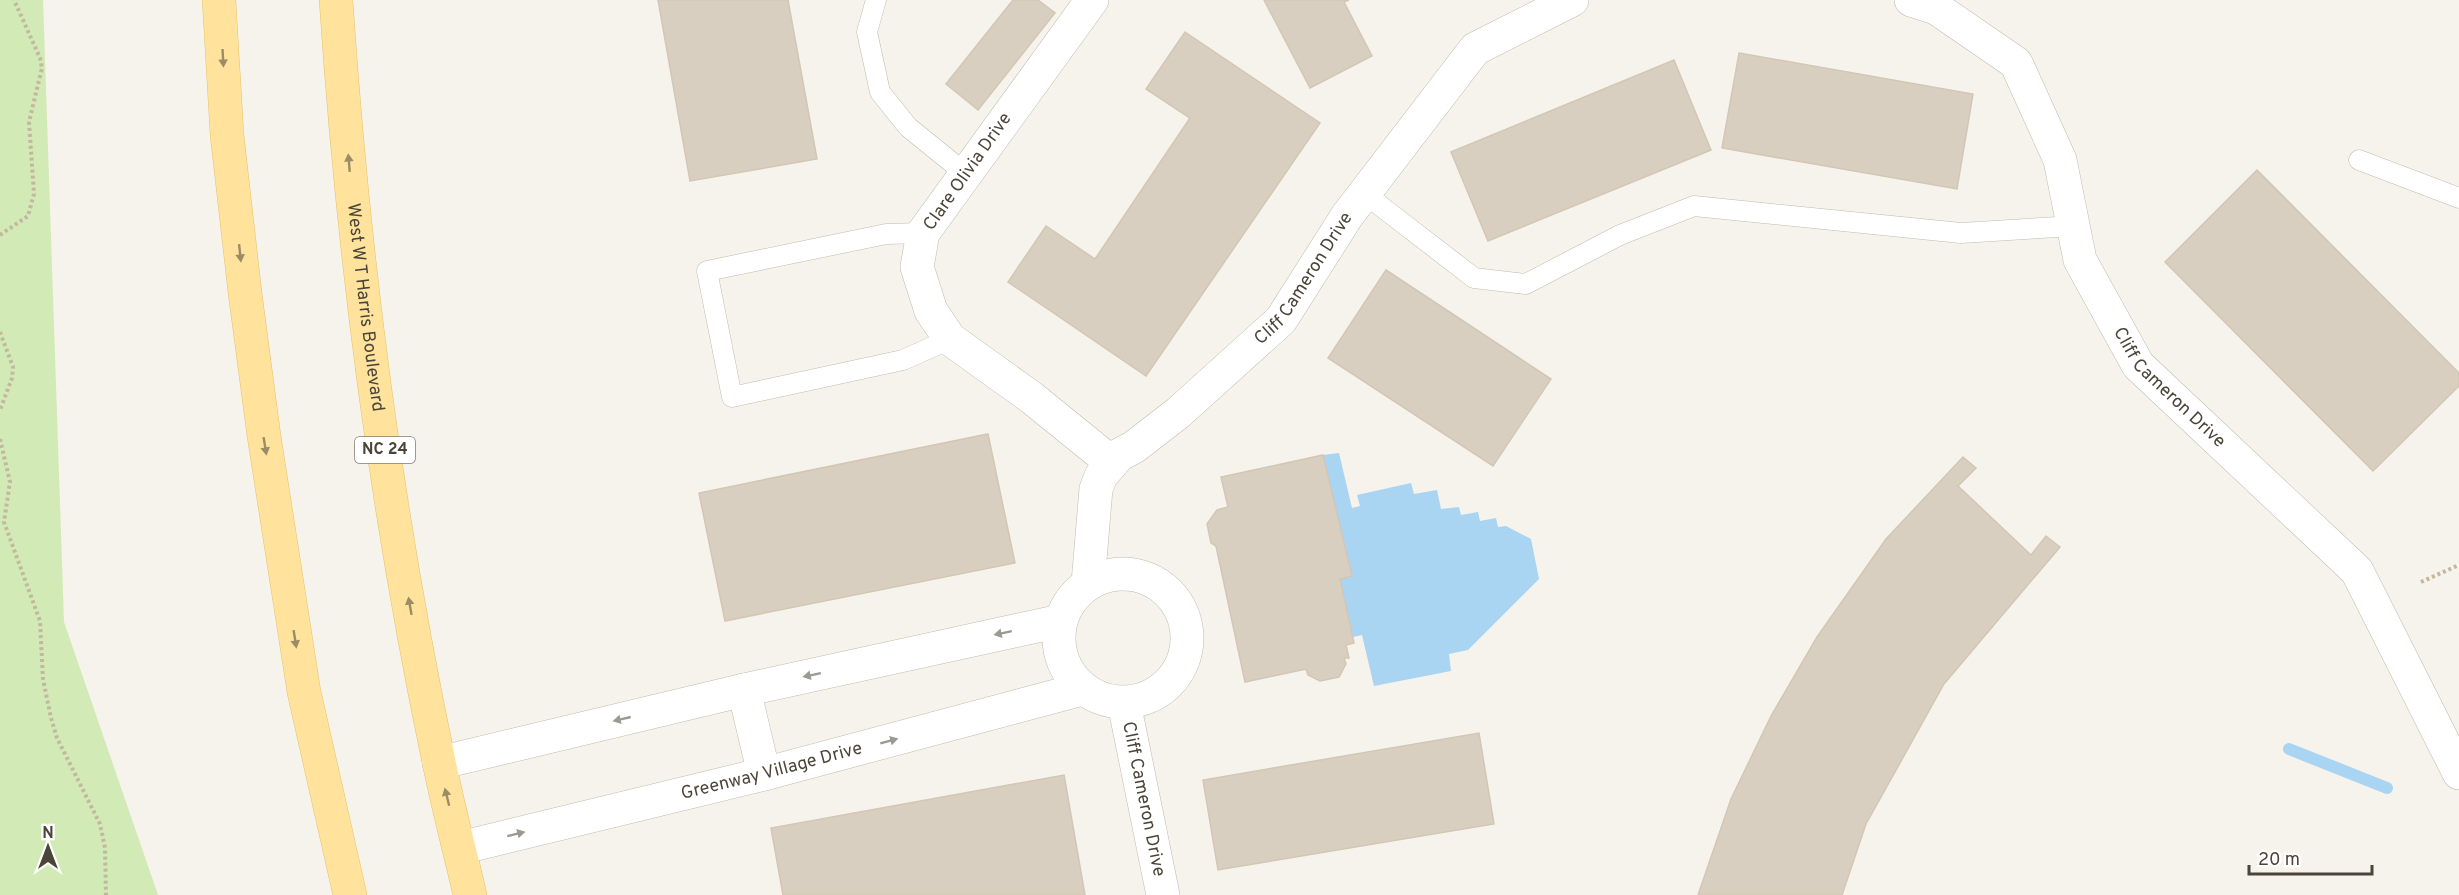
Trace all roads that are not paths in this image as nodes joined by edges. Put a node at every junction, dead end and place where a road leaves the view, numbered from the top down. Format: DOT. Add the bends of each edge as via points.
graph roads {
  1 [pos="219,0"];
  2 [pos="336,0"];
  3 [pos="876,0"];
  4 [pos="1092,0"];
  5 [pos="1572,0"];
  6 [pos="1911,0"];
  7 [pos="2359,160"];
  8 [pos="966,174"];
  9 [pos="1365,194"];
  10 [pos="2459,198"];
  11 [pos="2074,226"];
  12 [pos="923,233"];
  13 [pos="950,339"];
  14 [pos="1111,462"];
  15 [pos="1088,583"];
  16 [pos="1060,621"];
  17 [pos="1082,689"];
  18 [pos="744,690"];
  19 [pos="1124,703"];
  20 [pos="439,763"];
  21 [pos="2459,773"];
  22 [pos="764,774"];
  23 [pos="460,848"];
  24 [pos="350,895"];
  25 [pos="470,895"];
  26 [pos="1163,895"];
  1 -- 24 [label="main road, one-way" via="227,135 264,436 304,692"];
  20 -- 2 [label="main road, West W T Harris Boulevard / NC 24, one-way" via="400,554 376,393 357,250"];
  3 -- 8 [label="lane" via="867,32 880,92 908,127"];
  4 -- 8 [label="street, Clare Olivia Drive"];
  5 -- 9 [label="street, Cliff Cameron Drive" via="1475,49"];
  6 -- 11 [label="street, Cliff Cameron Drive" via="1936,8 2016,63 2060,160"];
  7 -- 10 [label="lane"];
  8 -- 12 [label="street, Clare Olivia Drive"];
  9 -- 11 [label="lane" via="1474,278 1526,284 1620,235 1694,206 1961,233"];
  9 -- 14 [label="street, Cliff Cameron Drive" via="1281,320 1178,413"];
  11 -- 21 [label="street, Cliff Cameron Drive" via="2080,260 2138,365 2357,571"];
  12 -- 13 [label="street, Clare Olivia Drive" via="917,267 931,311"];
  12 -- 13 [label="lane" via="886,234 706,271 732,397 903,360"];
  13 -- 14 [label="street, Clare Olivia Drive"];
  14 -- 15 [label="street, Cliff Cameron Drive" via="1096,489"];
  15 -- 16 [label="street" via="1072,598"];
  15 -- 19 [label="street, Cliff Cameron Drive" via="1108,575 1129,574 1150,580 1168,592 1181,610 1187,630 1186,652 1178,672 1164,688 1144,699"];
  16 -- 17 [label="street" via="1058,646 1066,670"];
  16 -- 18 [label="street, one-way"];
  17 -- 19 [label="street, Cliff Cameron Drive" via="1102,699"];
  22 -- 17 [label="street, Greenway Village Drive, one-way"];
  18 -- 20 [label="street, one-way"];
  18 -- 22 [label="street"];
  19 -- 26 [label="street, Cliff Cameron Drive"];
  23 -- 20 [label="main road, West W T Harris Boulevard / NC 24, one-way"];
  23 -- 22 [label="street, Greenway Village Drive, one-way"];
  23 -- 25 [label="main road, West W T Harris Boulevard / NC 24"];
}
